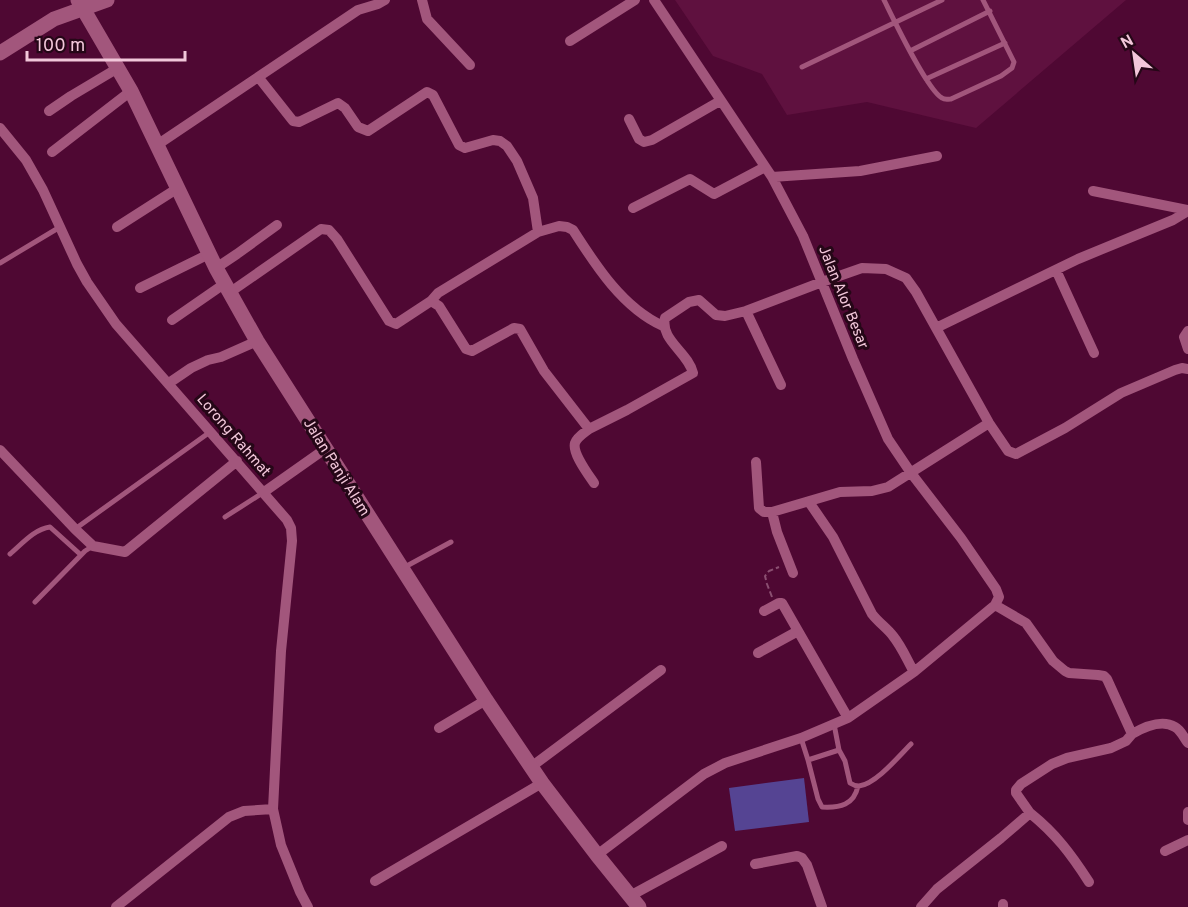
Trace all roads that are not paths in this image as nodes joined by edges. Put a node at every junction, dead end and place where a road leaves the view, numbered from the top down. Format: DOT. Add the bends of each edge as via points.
graph roads {
  1 [pos="106,0"];
  2 [pos="385,0"];
  3 [pos="422,0"];
  4 [pos="635,0"];
  5 [pos="654,0"];
  6 [pos="884,0"];
  7 [pos="942,0"];
  8 [pos="984,0"];
  9 [pos="80,4"];
  10 [pos="990,11"];
  11 [pos="896,23"];
  12 [pos="570,40"];
  13 [pos="1005,43"];
  14 [pos="910,51"];
  15 [pos="0,53"];
  16 [pos="470,65"];
  17 [pos="802,67"];
  18 [pos="118,68"];
  19 [pos="259,78"];
  20 [pos="926,79"];
  21 [pos="131,91"];
  22 [pos="720,101"];
  23 [pos="49,111"];
  24 [pos="629,119"];
  25 [pos="0,128"];
  26 [pos="157,145"];
  27 [pos="52,152"];
  28 [pos="937,156"];
  29 [pos="765,167"];
  30 [pos="772,177"];
  31 [pos="178,188"];
  32 [pos="1093,191"];
  33 [pos="633,208"];
  34 [pos="1188,211"];
  35 [pos="277,225"];
  36 [pos="60,227"];
  37 [pos="117,227"];
  38 [pos="538,232"];
  39 [pos="209,254"];
  40 [pos="0,263"];
  41 [pos="216,268"];
  42 [pos="1056,270"];
  43 [pos="822,282"];
  44 [pos="140,288"];
  45 [pos="226,288"];
  46 [pos="431,301"];
  47 [pos="746,311"];
  48 [pos="172,320"];
  49 [pos="663,326"];
  50 [pos="936,328"];
  51 [pos="1188,331"];
  52 [pos="257,341"];
  53 [pos="1188,349"];
  54 [pos="1094,353"];
  55 [pos="1188,369"];
  56 [pos="169,383"];
  57 [pos="782,385"];
  58 [pos="989,423"];
  59 [pos="589,429"];
  60 [pos="210,432"];
  61 [pos="325,449"];
  62 [pos="0,450"];
  63 [pos="237,461"];
  64 [pos="756,462"];
  65 [pos="911,473"];
  66 [pos="594,483"];
  67 [pos="264,492"];
  68 [pos="809,502"];
  69 [pos="772,512"];
  70 [pos="225,517"];
  71 [pos="75,529"];
  72 [pos="452,542"];
  73 [pos="93,546"];
  74 [pos="10,554"];
  75 [pos="81,555"];
  76 [pos="401,569"];
  77 [pos="791,569"];
  78 [pos="35,602"];
  79 [pos="995,605"];
  80 [pos="764,611"];
  81 [pos="798,631"];
  82 [pos="758,653"];
  83 [pos="661,670"];
  84 [pos="914,672"];
  85 [pos="486,700"];
  86 [pos="848,718"];
  87 [pos="834,724"];
  88 [pos="439,728"];
  89 [pos="1132,734"];
  90 [pos="801,738"];
  91 [pos="1187,740"];
  92 [pos="911,744"];
  93 [pos="840,750"];
  94 [pos="808,760"];
  95 [pos="531,767"];
  96 [pos="542,783"];
  97 [pos="858,786"];
  98 [pos="273,809"];
  99 [pos="1188,812"];
  100 [pos="1030,813"];
  101 [pos="1188,820"];
  102 [pos="1188,840"];
  103 [pos="722,846"];
  104 [pos="1165,851"];
  105 [pos="597,855"];
  106 [pos="755,864"];
  107 [pos="375,881"];
  108 [pos="1089,882"];
  109 [pos="635,902"];
  110 [pos="116,907"];
  111 [pos="308,907"];
  112 [pos="822,907"];
  113 [pos="921,907"];
  1 -- 9 [label="main road"];
  2 -- 19 [label="street" via="358,10"];
  3 -- 16 [label="street" via="427,19"];
  4 -- 12 [label="street"];
  5 -- 22 [label="street, Jalan Alor Besar"];
  6 -- 11 [label="lane"];
  7 -- 11 [label="lane"];
  8 -- 10 [label="lane"];
  9 -- 15 [label="main road"];
  9 -- 18 [label="main road, Jalan Panji Alam"];
  10 -- 13 [label="lane"];
  10 -- 14 [label="lane"];
  11 -- 14 [label="lane"];
  11 -- 17 [label="lane"];
  13 -- 20 [label="lane"];
  13 -- 20 [label="lane" via="1014,62 1012,68 951,99 940,97"];
  14 -- 20 [label="lane"];
  18 -- 21 [label="main road, Jalan Panji Alam"];
  18 -- 23 [label="street"];
  19 -- 26 [label="street"];
  19 -- 38 [label="street" via="293,121 299,122 338,103 358,127 368,131 427,92 433,95 459,146 465,148 493,140 507,146 533,198"];
  21 -- 26 [label="main road, Jalan Panji Alam"];
  21 -- 27 [label="street"];
  22 -- 24 [label="street" via="644,142"];
  22 -- 29 [label="street, Jalan Alor Besar"];
  25 -- 36 [label="street, Lorong Rahmat" via="26,160"];
  26 -- 31 [label="main road, Jalan Panji Alam"];
  28 -- 30 [label="street" via="860,171"];
  29 -- 30 [label="street, Jalan Alor Besar"];
  29 -- 33 [label="street" via="714,194 690,179"];
  30 -- 43 [label="street, Jalan Alor Besar"];
  31 -- 37 [label="street"];
  31 -- 39 [label="main road, Jalan Panji Alam"];
  32 -- 34 [label="street"];
  34 -- 42 [label="street"];
  35 -- 41 [label="street"];
  36 -- 40 [label="lane"];
  36 -- 56 [label="street, Lorong Rahmat" via="99,301"];
  38 -- 46 [label="street"];
  38 -- 49 [label="street" via="559,226 573,230 603,275 642,315"];
  39 -- 41 [label="main road, Jalan Panji Alam"];
  39 -- 44 [label="street"];
  41 -- 45 [label="main road, Jalan Panji Alam"];
  42 -- 50 [label="street"];
  42 -- 54 [label="street"];
  43 -- 47 [label="street"];
  43 -- 50 [label="street" via="862,268 886,269 906,278"];
  43 -- 65 [label="street, Jalan Alor Besar" via="876,415"];
  45 -- 46 [label="street" via="321,229 329,230 337,239 389,321 396,324"];
  45 -- 48 [label="street"];
  45 -- 52 [label="main road, Jalan Panji Alam"];
  46 -- 59 [label="street" via="439,306 466,348 472,351 514,328 520,330 544,371"];
  47 -- 49 [label="street" via="716,315 699,300 665,318"];
  47 -- 57 [label="street"];
  49 -- 59 [label="street" via="691,364 693,373"];
  50 -- 58 [label="street"];
  51 -- 53 [label="street" via="1184,337"];
  52 -- 56 [label="street" via="207,360"];
  52 -- 61 [label="main road, Jalan Panji Alam"];
  55 -- 58 [label="street" via="1175,370 1121,393 1016,454 1008,451"];
  56 -- 60 [label="street, Lorong Rahmat"];
  58 -- 65 [label="street"];
  59 -- 66 [label="street" via="574,445"];
  60 -- 63 [label="street, Lorong Rahmat"];
  60 -- 71 [label="lane"];
  61 -- 67 [label="street"];
  61 -- 76 [label="main road, Jalan Panji Alam"];
  62 -- 71 [label="street"];
  63 -- 67 [label="street, Lorong Rahmat"];
  63 -- 73 [label="street" via="125,552"];
  64 -- 69 [label="street" via="759,508"];
  65 -- 68 [label="street" via="888,487 840,492"];
  65 -- 79 [label="street, Jalan Alor Besar" via="996,589 999,597"];
  67 -- 70 [label="lane"];
  67 -- 98 [label="street, Lorong Rahmat" via="287,520 292,540 281,651"];
  68 -- 69 [label="street"];
  68 -- 84 [label="street" via="833,537 872,614 896,639"];
  69 -- 77 [label="street"];
  71 -- 73 [label="street"];
  72 -- 76 [label="lane"];
  73 -- 75 [label="lane"];
  74 -- 75 [label="lane" via="28,538 50,528"];
  75 -- 78 [label="lane"];
  76 -- 85 [label="main road, Jalan Panji Alam"];
  79 -- 84 [label="street"];
  79 -- 89 [label="street" via="1026,623 1053,661 1065,671 1104,676"];
  80 -- 81 [label="street" via="782,603"];
  81 -- 82 [label="street"];
  81 -- 86 [label="street"];
  83 -- 95 [label="street"];
  84 -- 86 [label="street"];
  85 -- 88 [label="street"];
  85 -- 95 [label="main road, Jalan Panji Alam"];
  86 -- 87 [label="street"];
  87 -- 90 [label="street"];
  87 -- 93 [label="lane"];
  89 -- 91 [label="street" via="1154,724 1171,725"];
  89 -- 100 [label="street" via="1111,748 1052,764 1021,784 1016,793"];
  90 -- 94 [label="lane"];
  90 -- 105 [label="street" via="725,763 704,774"];
  92 -- 97 [label="lane" via="878,776"];
  93 -- 94 [label="lane"];
  93 -- 97 [label="lane" via="850,783"];
  94 -- 97 [label="lane" via="822,807 847,804"];
  95 -- 96 [label="main road, Jalan Panji Alam"];
  96 -- 105 [label="main road, Jalan Panji Alam"];
  96 -- 107 [label="street"];
  98 -- 110 [label="street" via="244,811 229,817"];
  98 -- 111 [label="street, Lorong Rahmat" via="281,845"];
  99 -- 101 [label="street"];
  100 -- 108 [label="street" via="1063,844"];
  100 -- 113 [label="street"];
  102 -- 104 [label="street"];
  103 -- 109 [label="street"];
  105 -- 109 [label="main road, Jalan Panji Alam"];
  106 -- 112 [label="street" via="800,857 807,865"];
}
